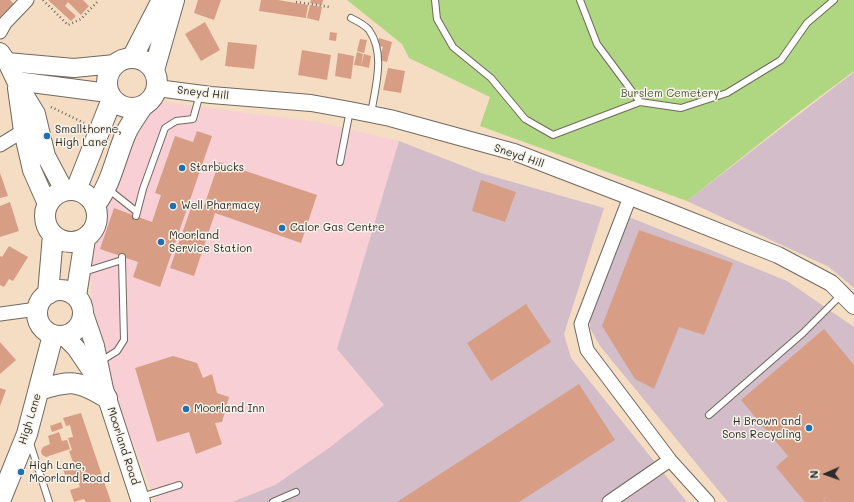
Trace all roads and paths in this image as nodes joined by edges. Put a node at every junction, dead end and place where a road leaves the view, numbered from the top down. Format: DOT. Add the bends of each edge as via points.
graph roads {
  1 [pos="27,0"];
  2 [pos="43,0"];
  3 [pos="99,0"];
  4 [pos="162,0"];
  5 [pos="174,0"];
  6 [pos="435,0"];
  7 [pos="580,0"];
  8 [pos="834,0"];
  9 [pos="296,2"];
  10 [pos="330,7"];
  11 [pos="351,18"];
  12 [pos="0,32"];
  13 [pos="4,57"];
  14 [pos="124,61"];
  15 [pos="155,79"];
  16 [pos="16,81"];
  17 [pos="52,86"];
  18 [pos="200,93"];
  19 [pos="110,96"];
  20 [pos="640,102"];
  21 [pos="142,107"];
  22 [pos="350,110"];
  23 [pos="372,114"];
  24 [pos="22,131"];
  25 [pos="100,131"];
  26 [pos="0,144"];
  27 [pos="340,162"];
  28 [pos="106,187"];
  29 [pos="70,190"];
  30 [pos="630,197"];
  31 [pos="47,204"];
  32 [pos="95,205"];
  33 [pos="53,236"];
  34 [pos="85,239"];
  35 [pos="80,274"];
  36 [pos="842,294"];
  37 [pos="43,302"];
  38 [pos="80,305"];
  39 [pos="854,306"];
  40 [pos="0,314"];
  41 [pos="58,336"];
  42 [pos="99,362"];
  43 [pos="38,390"];
  44 [pos="106,394"];
  45 [pos="709,415"];
  46 [pos="27,434"];
  47 [pos="670,460"];
  48 [pos="179,485"];
  49 [pos="296,492"];
  50 [pos="140,500"];
  51 [pos="0,501"];
  52 [pos="49,502"];
  53 [pos="273,502"];
  54 [pos="609,502"];
  55 [pos="708,502"];
  1 -- 12 [label="street"];
  2 -- 3 [label="path" via="68,24 80,19"];
  4 -- 14 [label="main road"];
  5 -- 15 [label="main road"];
  6 -- 20 [label="lane" via="437,19 452,47 491,78 525,119 553,135"];
  7 -- 20 [label="lane" via="597,44"];
  8 -- 20 [label="lane" via="807,23 780,60 727,93 681,108"];
  9 -- 10 [label="path"];
  11 -- 23 [label="lane" via="368,29 377,52"];
  13 -- 14 [label="main road" via="74,68"];
  13 -- 16 [label="main road"];
  14 -- 15 [label="main road" via="145,61"];
  14 -- 19 [label="main road" via="108,76 106,85"];
  15 -- 18 [label="street, Sneyd Hill"];
  15 -- 21 [label="main road" via="154,96"];
  16 -- 17 [label="main road"];
  16 -- 24 [label="main road"];
  16 -- 29 [label="main road" via="36,114 46,156"];
  17 -- 19 [label="main road"];
  17 -- 25 [label="path" via="50,106"];
  18 -- 22 [label="street, Sneyd Hill" via="311,103"];
  18 -- 28 [label="lane" via="193,119 176,121 165,128 136,214"];
  19 -- 21 [label="main road" via="118,105 126,108"];
  19 -- 25 [label="main road"];
  21 -- 28 [label="main road" via="126,132"];
  22 -- 23 [label="street, Sneyd Hill"];
  22 -- 27 [label="lane"];
  23 -- 30 [label="street, Sneyd Hill" via="514,152"];
  24 -- 26 [label="street"];
  24 -- 31 [label="main road" via="32,170"];
  25 -- 29 [label="main road"];
  28 -- 32 [label="main road"];
  29 -- 31 [label="main road" via="52,197"];
  29 -- 32 [label="main road" via="85,193"];
  30 -- 36 [label="street, Sneyd Hill" via="778,255 831,283"];
  30 -- 47 [label="street" via="580,324 587,350"];
  31 -- 33 [label="main road" via="45,221"];
  32 -- 34 [label="main road" via="98,214 96,226"];
  33 -- 34 [label="main road" via="65,242"];
  33 -- 37 [label="main road"];
  34 -- 35 [label="main road"];
  35 -- 38 [label="main road"];
  35 -- 42 [label="lane" via="122,258 124,340 117,351"];
  36 -- 39 [label="street, Sneyd Hill"];
  36 -- 45 [label="lane" via="803,333"];
  37 -- 38 [label="main road" via="55,291 61,290 69,292"];
  37 -- 40 [label="street"];
  37 -- 41 [label="main road" via="37,315 39,323 46,332"];
  38 -- 41 [label="main road" via="80,326 72,334"];
  38 -- 42 [label="main road, Moorland Road" via="96,346"];
  41 -- 43 [label="main road, High Lane"];
  41 -- 44 [label="main road, Moorland Road" via="76,348"];
  42 -- 44 [label="main road, Moorland Road"];
  43 -- 44 [label="main road" via="60,384 77,384"];
  43 -- 46 [label="main road, High Lane"];
  44 -- 50 [label="main road, Moorland Road"];
  46 -- 51 [label="main road, High Lane"];
  46 -- 52 [label="lane"];
  47 -- 54 [label="street"];
  47 -- 55 [label="street"];
  48 -- 50 [label="lane"];
  49 -- 53 [label="lane"];
}
